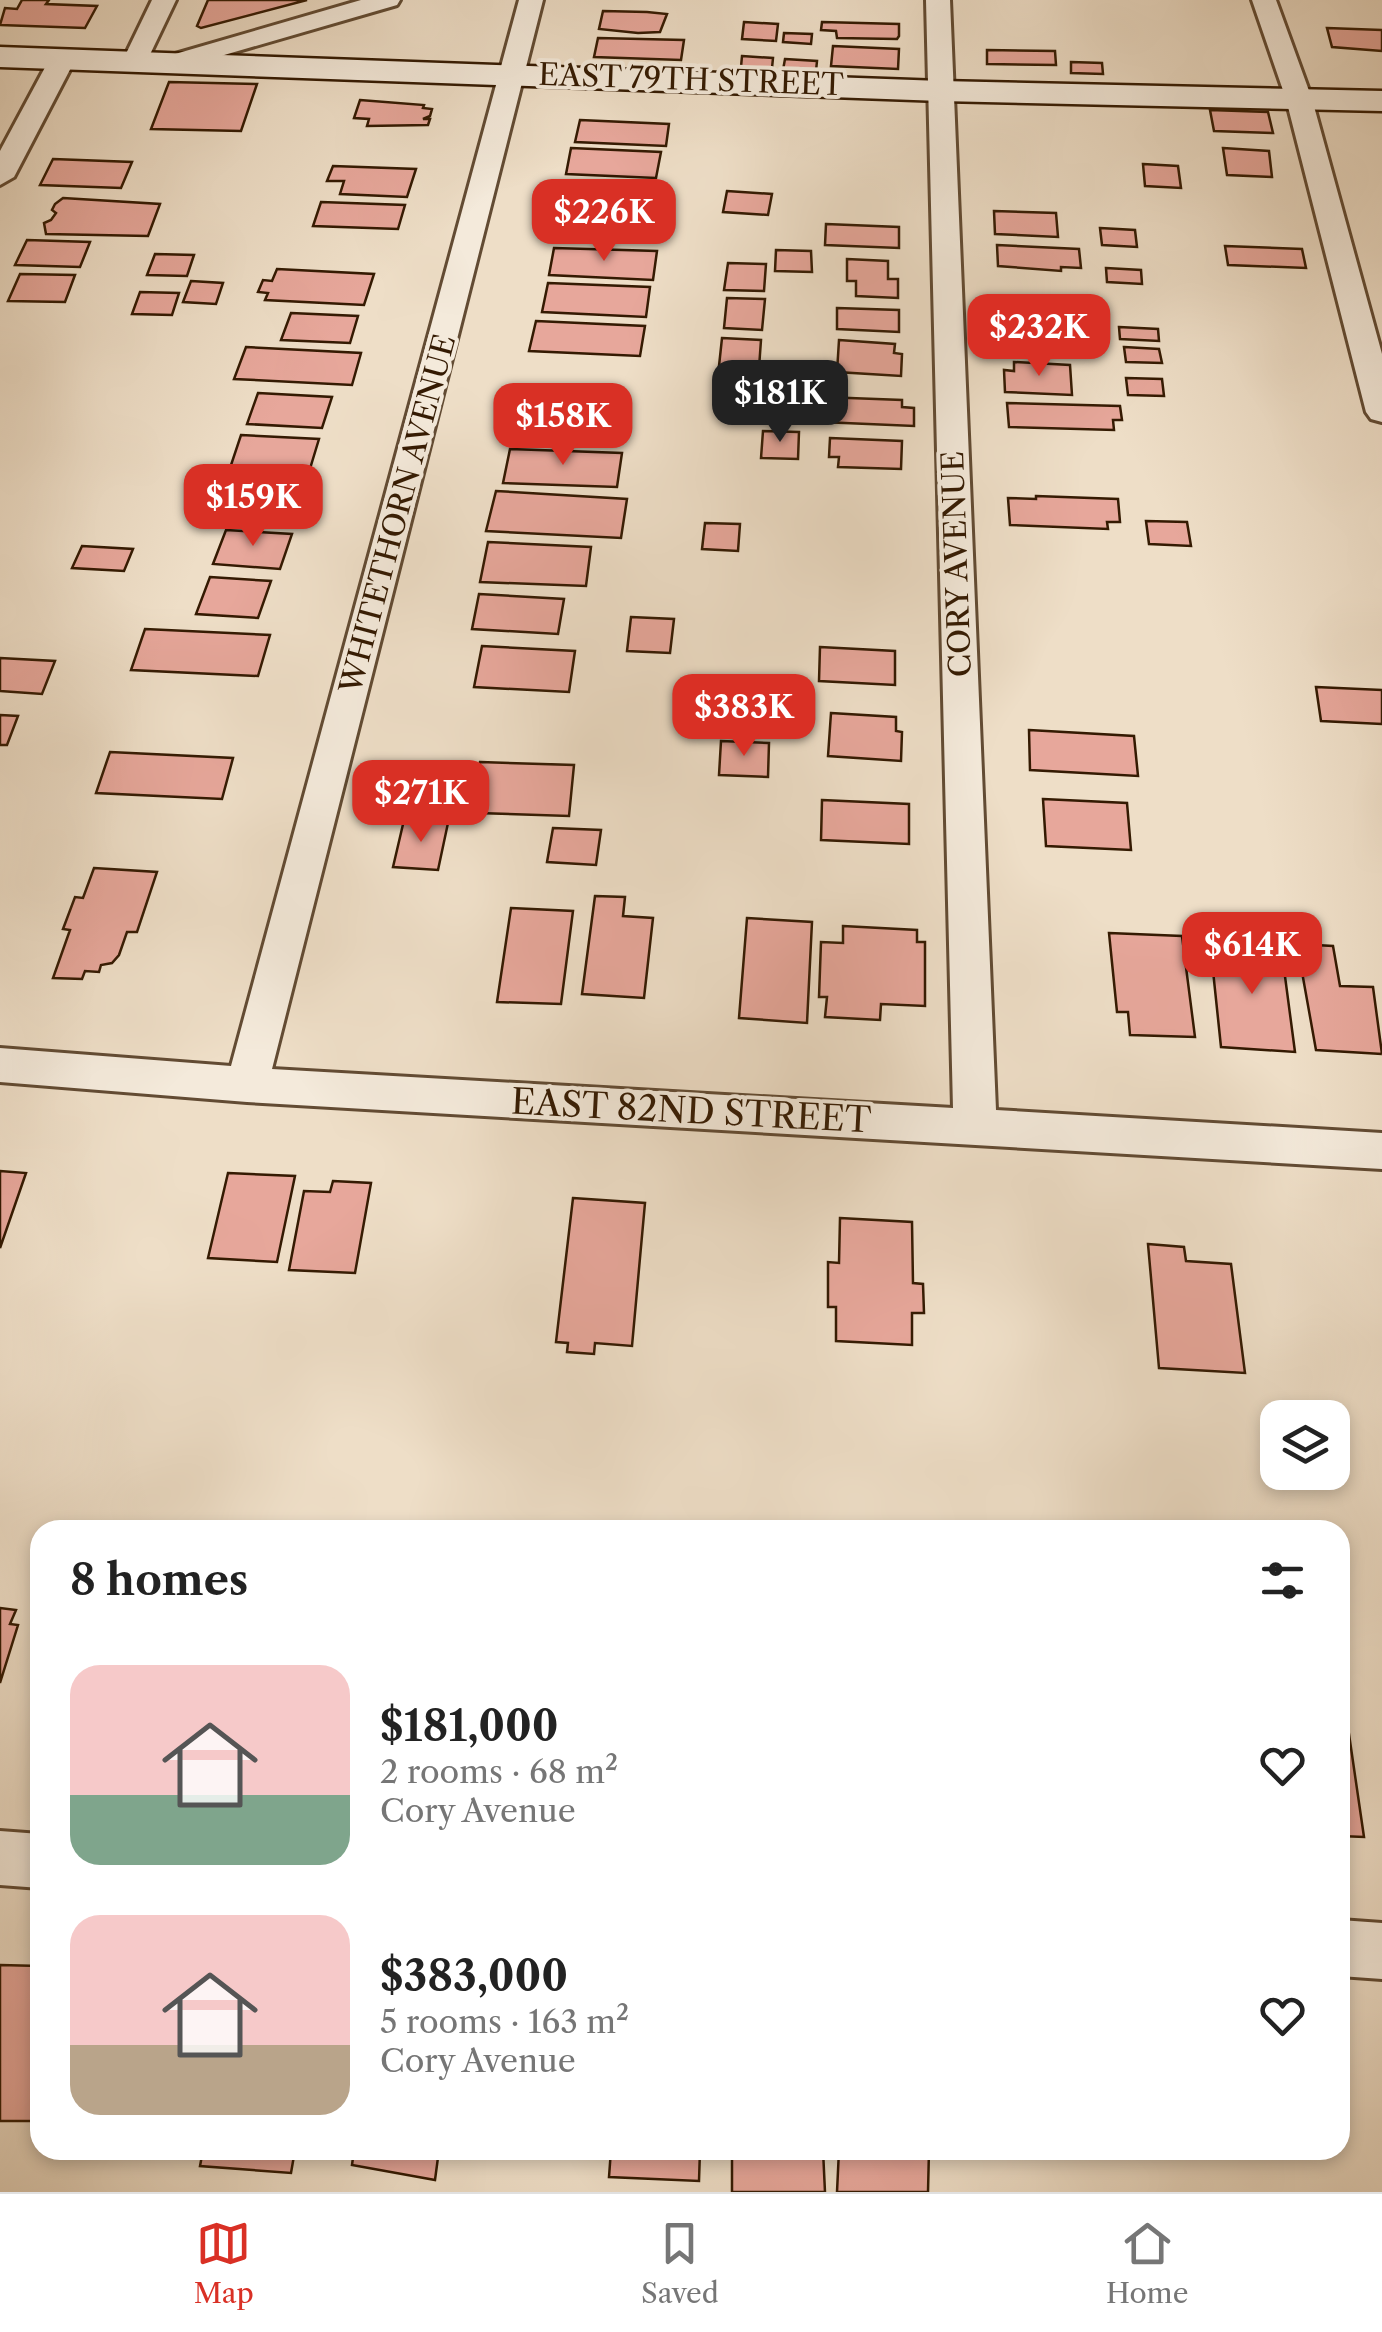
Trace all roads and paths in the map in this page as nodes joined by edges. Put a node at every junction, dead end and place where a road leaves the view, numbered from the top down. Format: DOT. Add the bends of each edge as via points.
graph roads {
  1 [pos="164,0"];
  2 [pos="388,0"];
  3 [pos="531,0"];
  4 [pos="938,0"];
  5 [pos="1264,0"];
  6 [pos="0,57"];
  7 [pos="62,60"];
  8 [pos="151,63"];
  9 [pos="513,72"];
  10 [pos="942,91"];
  11 [pos="1299,99"];
  12 [pos="1382,101"];
  13 [pos="0,177"];
  14 [pos="1382,412"];
  15 [pos="0,1065"];
  16 [pos="247,1085"];
  17 [pos="976,1127"];
  18 [pos="1382,1151"];
  19 [pos="0,1858"];
  20 [pos="30,1860"];
  21 [pos="1350,1949"];
  22 [pos="1382,1951"];
  1 -- 8 [label="street"];
  2 -- 8 [label="street"];
  3 -- 9 [label="street, WHITETHORN AVENUE"];
  4 -- 10 [label="street, CORY AVENUE"];
  5 -- 11 [label="street"];
  6 -- 7 [label="main road, EAST 79TH STREET"];
  7 -- 8 [label="main road, EAST 79TH STREET"];
  7 -- 13 [label="street"];
  8 -- 9 [label="main road, EAST 79TH STREET"];
  9 -- 10 [label="main road, EAST 79TH STREET"];
  9 -- 16 [label="street, WHITETHORN AVENUE"];
  10 -- 11 [label="main road, EAST 79TH STREET"];
  10 -- 17 [label="street, CORY AVENUE"];
  11 -- 12 [label="main road, EAST 79TH STREET"];
  11 -- 14 [label="street"];
  15 -- 16 [label="street, EAST 82ND STREET"];
  16 -- 17 [label="street, EAST 82ND STREET"];
  17 -- 18 [label="street, EAST 82ND STREET"];
  19 -- 20 [label="street"];
  21 -- 22 [label="street"];
}
